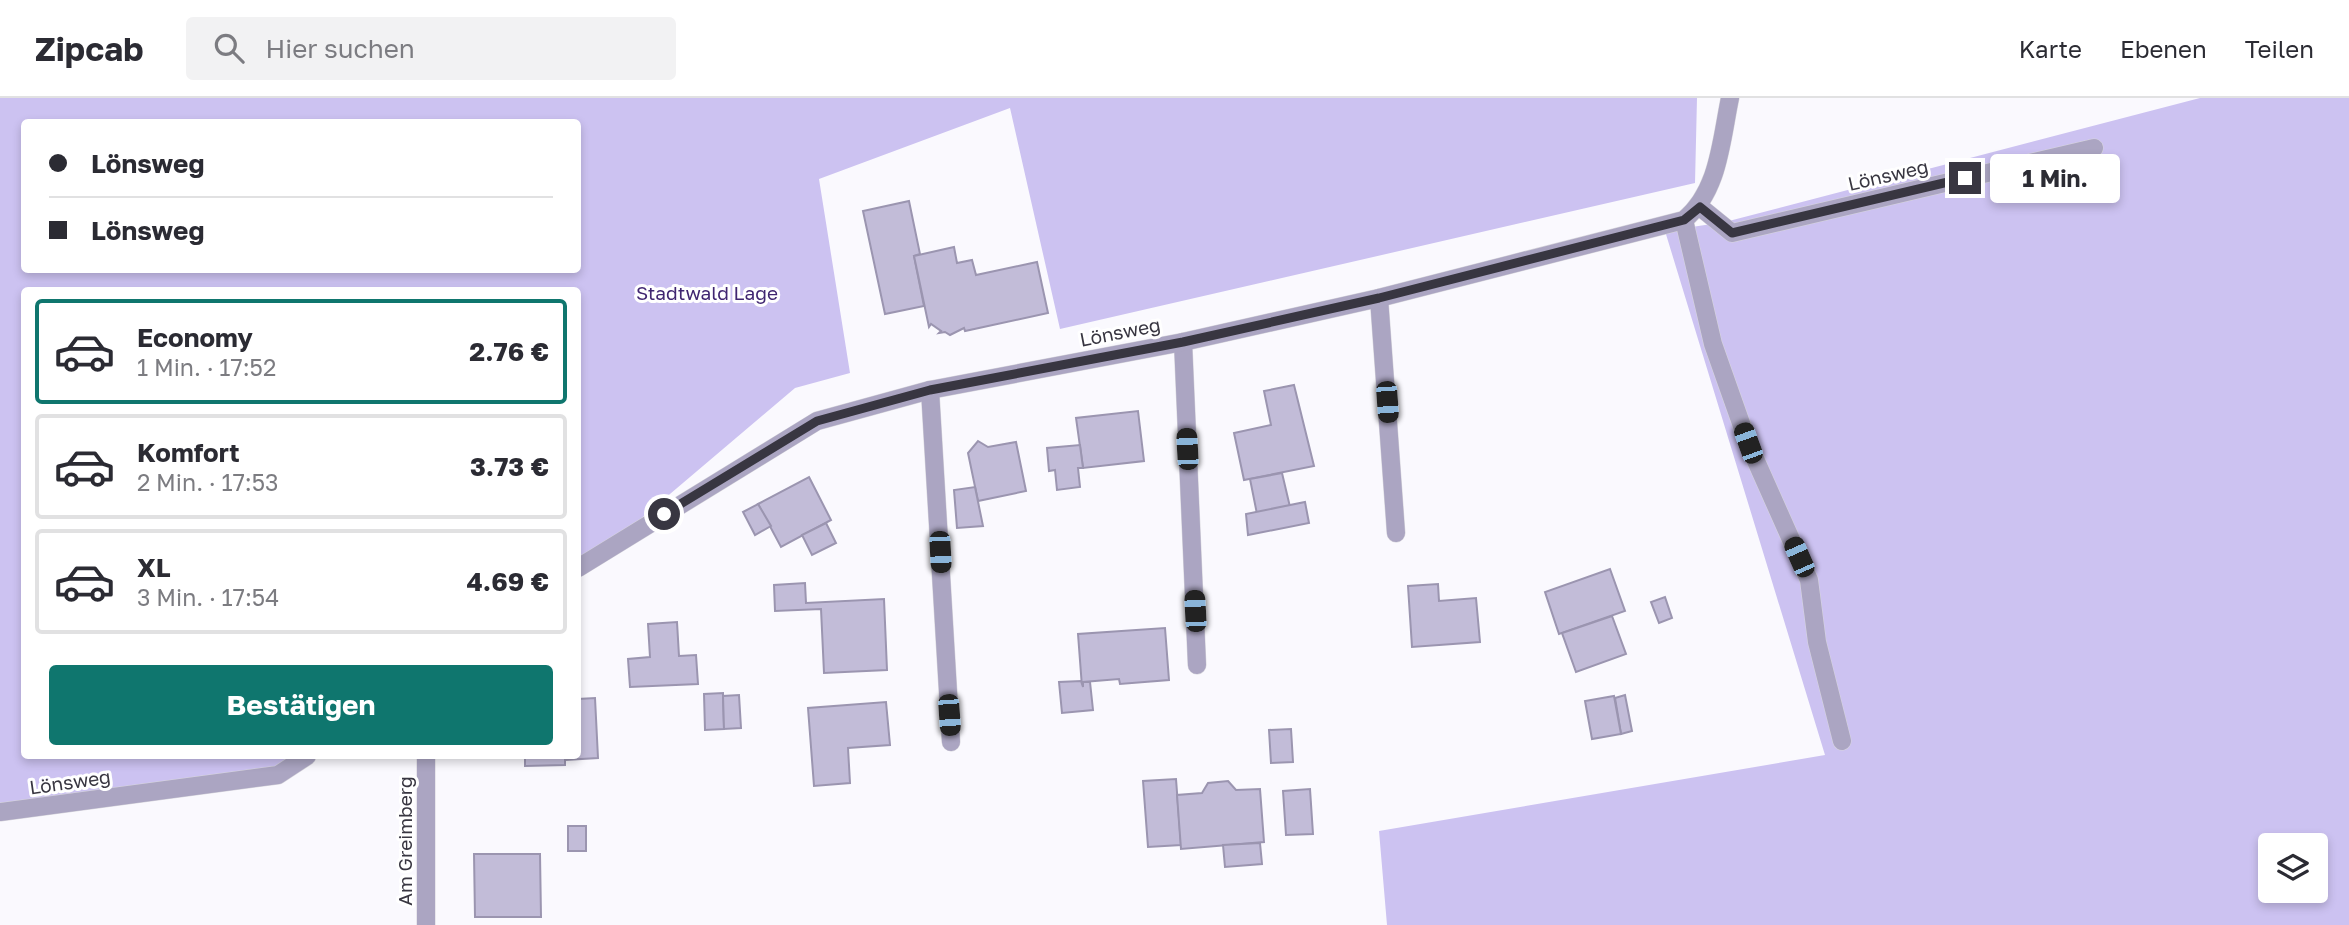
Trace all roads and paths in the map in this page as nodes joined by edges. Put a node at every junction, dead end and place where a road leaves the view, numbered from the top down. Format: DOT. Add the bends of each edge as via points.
graph roads {
  1 [pos="1730,98"];
  2 [pos="2094,148"];
  3 [pos="1700,207"];
  4 [pos="1684,220"];
  5 [pos="1379,298"];
  6 [pos="1183,342"];
  7 [pos="930,390"];
  8 [pos="1396,533"];
  9 [pos="581,566"];
  10 [pos="1197,665"];
  11 [pos="1842,741"];
  12 [pos="951,742"];
  13 [pos="302,759"];
  14 [pos="426,759"];
  15 [pos="0,812"];
  16 [pos="426,925"];
  1 -- 3 [label="street, Lönsweg" via="1711,186"];
  2 -- 3 [label="street, Lönsweg" via="1732,233"];
  3 -- 4 [label="street, Lönsweg"];
  4 -- 5 [label="street, Lönsweg"];
  4 -- 11 [label="street" via="1717,356 1748,443 1809,580 1817,642"];
  5 -- 6 [label="street, Lönsweg"];
  5 -- 8 [label="street"];
  6 -- 7 [label="street, Lönsweg"];
  6 -- 10 [label="street"];
  7 -- 9 [label="street, Lönsweg" via="817,421"];
  7 -- 12 [label="street"];
  13 -- 15 [label="street, Lönsweg" via="278,775"];
  14 -- 16 [label="street, Am Greimberg"];
}
